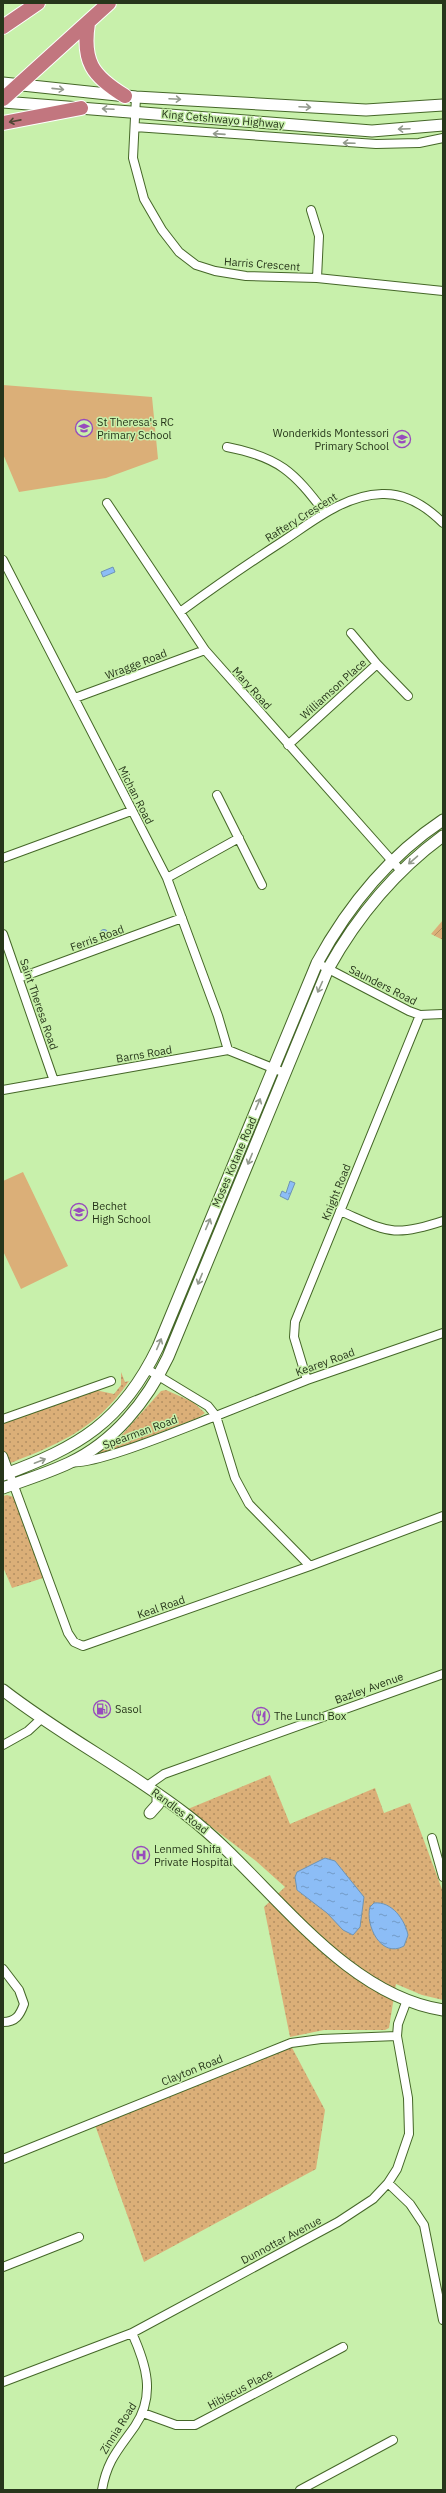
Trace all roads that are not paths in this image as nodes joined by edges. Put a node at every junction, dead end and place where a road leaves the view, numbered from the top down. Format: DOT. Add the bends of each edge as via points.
graph roads {
  1 [pos="38,3"];
  2 [pos="109,3"];
  3 [pos="88,23"];
  4 [pos="9,24"];
  5 [pos="3,83"];
  6 [pos="19,86"];
  7 [pos="130,97"];
  8 [pos="3,100"];
  9 [pos="443,105"];
  10 [pos="81,108"];
  11 [pos="135,111"];
  12 [pos="3,123"];
  13 [pos="443,125"];
  14 [pos="135,127"];
  15 [pos="443,138"];
  16 [pos="311,210"];
  17 [pos="317,278"];
  18 [pos="443,291"];
  19 [pos="227,447"];
  20 [pos="107,503"];
  21 [pos="325,513"];
  22 [pos="443,524"];
  23 [pos="3,560"];
  24 [pos="180,612"];
  25 [pos="351,633"];
  26 [pos="205,650"];
  27 [pos="377,664"];
  28 [pos="408,696"];
  29 [pos="76,698"];
  30 [pos="288,745"];
  31 [pos="217,795"];
  32 [pos="131,811"];
  33 [pos="443,820"];
  34 [pos="443,836"];
  35 [pos="239,838"];
  36 [pos="3,858"];
  37 [pos="392,862"];
  38 [pos="401,871"];
  39 [pos="167,878"];
  40 [pos="262,886"];
  41 [pos="182,918"];
  42 [pos="3,934"];
  43 [pos="317,963"];
  44 [pos="328,969"];
  45 [pos="19,978"];
  46 [pos="443,1014"];
  47 [pos="420,1015"];
  48 [pos="228,1050"];
  49 [pos="272,1068"];
  50 [pos="285,1073"];
  51 [pos="54,1081"];
  52 [pos="3,1090"];
  53 [pos="340,1210"];
  54 [pos="443,1221"];
  55 [pos="443,1333"];
  56 [pos="147,1369"];
  57 [pos="159,1376"];
  58 [pos="307,1380"];
  59 [pos="111,1381"];
  60 [pos="216,1416"];
  61 [pos="3,1419"];
  62 [pos="3,1456"];
  63 [pos="70,1462"];
  64 [pos="6,1474"];
  65 [pos="14,1484"];
  66 [pos="3,1488"];
  67 [pos="443,1516"];
  68 [pos="310,1566"];
  69 [pos="443,1674"];
  70 [pos="3,1690"];
  71 [pos="42,1718"];
  72 [pos="3,1745"];
  73 [pos="147,1786"];
  74 [pos="158,1794"];
  75 [pos="150,1813"];
  76 [pos="432,1838"];
  77 [pos="443,1877"];
  78 [pos="3,1969"];
  79 [pos="407,2000"];
  80 [pos="443,2010"];
  81 [pos="3,2022"];
  82 [pos="397,2036"];
  83 [pos="3,2158"];
  84 [pos="388,2183"];
  85 [pos="80,2237"];
  86 [pos="3,2267"];
  87 [pos="443,2320"];
  88 [pos="132,2333"];
  89 [pos="343,2347"];
  90 [pos="4,2380"];
  91 [pos="143,2413"];
  92 [pos="393,2440"];
  93 [pos="102,2490"];
  94 [pos="300,2490"];
  1 -- 4 [label="highway"];
  2 -- 3 [label="highway"];
  3 -- 6 [label="highway"];
  3 -- 7 [label="highway" via="85,44 92,69 102,81"];
  5 -- 6 [label="street, King Cetshwayo Highway"];
  6 -- 7 [label="street, King Cetshwayo Highway, one-way"];
  6 -- 8 [label="highway"];
  7 -- 9 [label="street, King Cetshwayo Highway, one-way" via="366,110"];
  7 -- 11 [label="street, Harris Crescent"];
  8 -- 10 [label="street, King Cetshwayo Highway"];
  11 -- 10 [label="street, King Cetshwayo Highway, one-way"];
  10 -- 12 [label="highway, one-way"];
  13 -- 11 [label="street, King Cetshwayo Highway, one-way" via="372,131"];
  11 -- 14 [label="street, Harris Crescent"];
  15 -- 14 [label="street, one-way" via="376,144"];
  14 -- 17 [label="street, Harris Crescent" via="133,158 144,199 162,230 180,252 196,265 215,272 246,276"];
  16 -- 17 [label="street" via="319,236"];
  17 -- 18 [label="street, Harris Crescent"];
  19 -- 21 [label="street" via="260,455 284,467 309,492"];
  20 -- 24 [label="street, Mary Road"];
  21 -- 22 [label="street, Raftery Crescent" via="374,494 394,494 422,505"];
  21 -- 24 [label="street, Raftery Crescent"];
  23 -- 29 [label="street, Michan Road"];
  24 -- 26 [label="street, Mary Road"];
  25 -- 27 [label="street"];
  26 -- 29 [label="street, Wragge Road"];
  26 -- 30 [label="street, Mary Road"];
  27 -- 28 [label="street, Williamson Place"];
  27 -- 30 [label="street, Williamson Place"];
  29 -- 32 [label="street, Michan Road"];
  30 -- 37 [label="street, Mary Road"];
  31 -- 35 [label="street"];
  32 -- 36 [label="street"];
  32 -- 39 [label="street, Michan Road"];
  33 -- 37 [label="street, Moses Kotane Road"];
  34 -- 38 [label="street, Moses Kotane Road, one-way"];
  35 -- 39 [label="street"];
  35 -- 40 [label="street"];
  37 -- 38 [label="street, Mary Road"];
  37 -- 43 [label="street, Moses Kotane Road" via="356,902"];
  38 -- 44 [label="street, Moses Kotane Road" via="358,921"];
  39 -- 41 [label="street, Michan Road"];
  41 -- 45 [label="street, Ferris Road"];
  41 -- 48 [label="street, Michan Road"];
  42 -- 45 [label="street, Saint Theresa Road"];
  43 -- 44 [label="street, Saunders Road"];
  43 -- 49 [label="street, Moses Kotane Road"];
  44 -- 47 [label="street, Saunders Road" via="396,1006"];
  44 -- 50 [label="street, Moses Kotane Road, one-way"];
  45 -- 51 [label="street, Saint Theresa Road"];
  46 -- 47 [label="street, Saunders Road"];
  47 -- 53 [label="street, Knight Road"];
  48 -- 49 [label="street"];
  48 -- 51 [label="street, Barns Road"];
  49 -- 50 [label="street"];
  56 -- 49 [label="street, Moses Kotane Road, one-way"];
  50 -- 57 [label="street, Moses Kotane Road, one-way"];
  51 -- 52 [label="street, Barns Road"];
  53 -- 54 [label="street" via="390,1232 417,1230"];
  53 -- 58 [label="street, Knight Road" via="296,1322 294,1338"];
  55 -- 58 [label="street, Kearey Road"];
  56 -- 57 [label="street"];
  64 -- 56 [label="street, Moses Kotane Road, one-way" via="62,1452 97,1428 130,1394"];
  57 -- 60 [label="street" via="208,1406"];
  57 -- 63 [label="street, Moses Kotane Road" via="146,1397 123,1423"];
  58 -- 60 [label="street, Kearey Road"];
  59 -- 61 [label="street"];
  60 -- 63 [label="street, Spearman Road" via="103,1458 81,1464"];
  60 -- 68 [label="street" via="242,1493 249,1504"];
  62 -- 64 [label="street, Keal Road"];
  63 -- 65 [label="street, Moses Kotane Road"];
  64 -- 65 [label="street, Keal Road"];
  65 -- 66 [label="street, Moses Kotane Road"];
  65 -- 68 [label="street, Keal Road" via="68,1633 74,1642 83,1646"];
  67 -- 68 [label="street, Keal Road"];
  69 -- 73 [label="street, Bazley Avenue" via="164,1774"];
  70 -- 71 [label="street, Randles Road"];
  71 -- 72 [label="street" via="28,1731"];
  71 -- 73 [label="street, Randles Road"];
  73 -- 74 [label="street, Randles Road"];
  74 -- 75 [label="street" via="158,1804"];
  74 -- 79 [label="street, Randles Road" via="216,1839 344,1964 372,1984"];
  76 -- 77 [label="street"];
  78 -- 81 [label="street" via="19,1990 24,2004 18,2017"];
  79 -- 80 [label="street, Randles Road"];
  79 -- 82 [label="street, Dunnottar Avenue" via="398,2024"];
  82 -- 83 [label="street, Clayton Road" via="321,2039 287,2044"];
  82 -- 84 [label="street, Dunnottar Avenue" via="410,2124 402,2158"];
  84 -- 87 [label="street" via="410,2204 424,2225"];
  84 -- 88 [label="street, Dunnottar Avenue" via="373,2199 338,2222"];
  85 -- 86 [label="street"];
  88 -- 90 [label="street, Dunnottar Avenue"];
  88 -- 91 [label="street, Zinnia Road" via="142,2353 147,2378 148,2394"];
  89 -- 91 [label="street, Hibiscus Place" via="195,2425 176,2425"];
  91 -- 93 [label="street, Zinnia Road" via="115,2452 108,2466"];
  92 -- 94 [label="street"];
}
